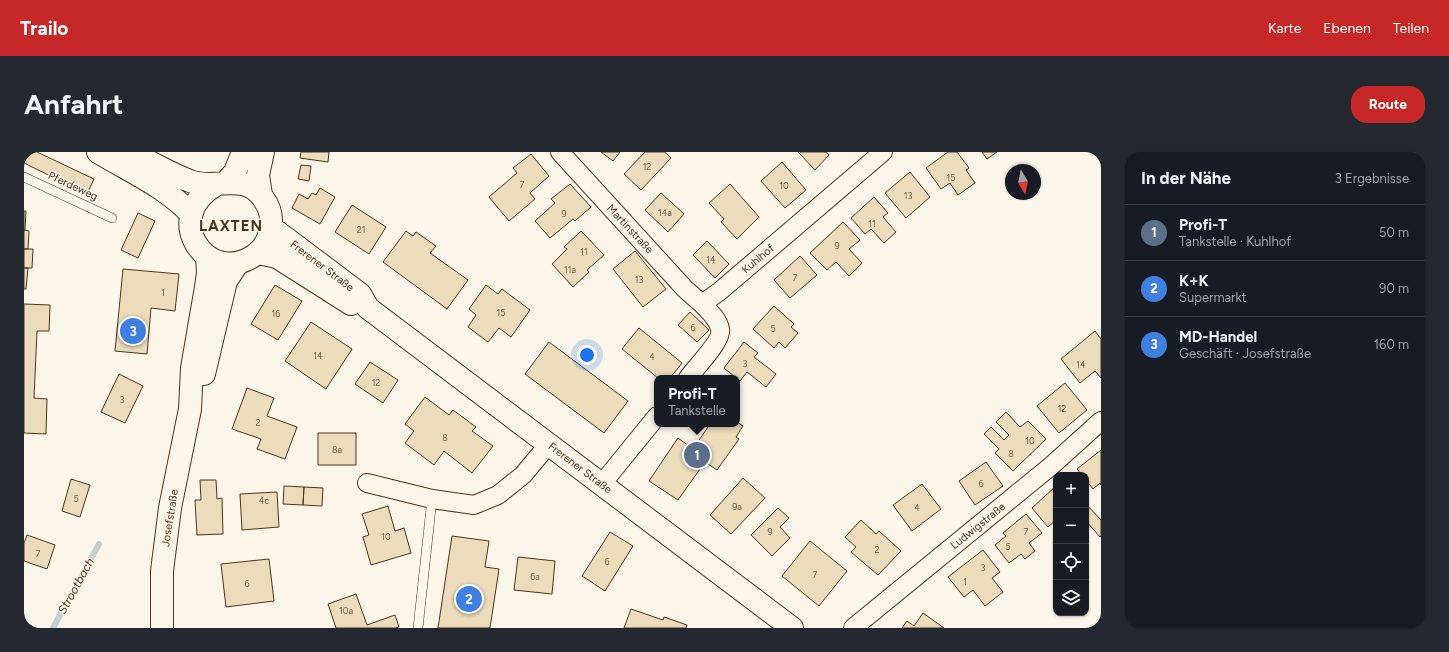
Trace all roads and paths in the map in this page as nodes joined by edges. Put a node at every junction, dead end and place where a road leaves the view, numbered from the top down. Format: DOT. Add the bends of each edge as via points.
graph roads {
  1 [pos="98,152"];
  2 [pos="130,152"];
  3 [pos="243,152"];
  4 [pos="263,152"];
  5 [pos="560,152"];
  6 [pos="883,152"];
  7 [pos="24,178"];
  8 [pos="221,184"];
  9 [pos="261,195"];
  10 [pos="191,214"];
  11 [pos="112,218"];
  12 [pos="271,227"];
  13 [pos="258,253"];
  14 [pos="207,256"];
  15 [pos="238,263"];
  16 [pos="702,304"];
  17 [pos="368,308"];
  18 [pos="690,375"];
  19 [pos="190,409"];
  20 [pos="654,420"];
  21 [pos="1101,421"];
  22 [pos="548,445"];
  23 [pos="368,483"];
  24 [pos="601,485"];
  25 [pos="432,499"];
  26 [pos="162,628"];
  27 [pos="418,628"];
  28 [pos="792,628"];
  29 [pos="853,628"];
  1 -- 10 [label="main road" via="168,193"];
  2 -- 8 [label="main road" via="191,182"];
  3 -- 8 [label="main road" via="235,172"];
  4 -- 9 [label="main road" via="258,175"];
  5 -- 16 [label="street, Martinstraße" via="685,289"];
  6 -- 16 [label="street, Kuhlhof"];
  7 -- 11 [label="lane, Pferdeweg"];
  8 -- 9 [label="main road" via="244,184"];
  8 -- 10 [label="main road" via="207,190 199,198"];
  9 -- 12 [label="main road" via="269,210"];
  10 -- 14 [label="main road" via="192,236"];
  12 -- 13 [label="main road" via="268,240"];
  12 -- 17 [label="main road, Frerener Straße" via="360,294"];
  13 -- 15 [label="main road"];
  13 -- 17 [label="main road, Frerener Straße" via="276,257 353,305"];
  14 -- 15 [label="main road" via="228,264"];
  14 -- 19 [label="main road, Josefstraße" via="207,280 192,368"];
  15 -- 19 [label="main road, Josefstraße" via="226,281 204,376"];
  16 -- 18 [label="street" via="715,317 721,334"];
  17 -- 22 [label="main road, Frerener Straße"];
  19 -- 26 [label="main road, Josefstraße" via="170,508 162,570"];
  20 -- 24 [label="street"];
  21 -- 29 [label="street, Ludwigstraße" via="1051,466"];
  22 -- 24 [label="main road, Frerener Straße"];
  22 -- 25 [label="street" via="523,475 498,495 474,505"];
  23 -- 25 [label="street"];
  24 -- 28 [label="main road, Frerener Straße"];
  25 -- 27 [label="lane"];
}
